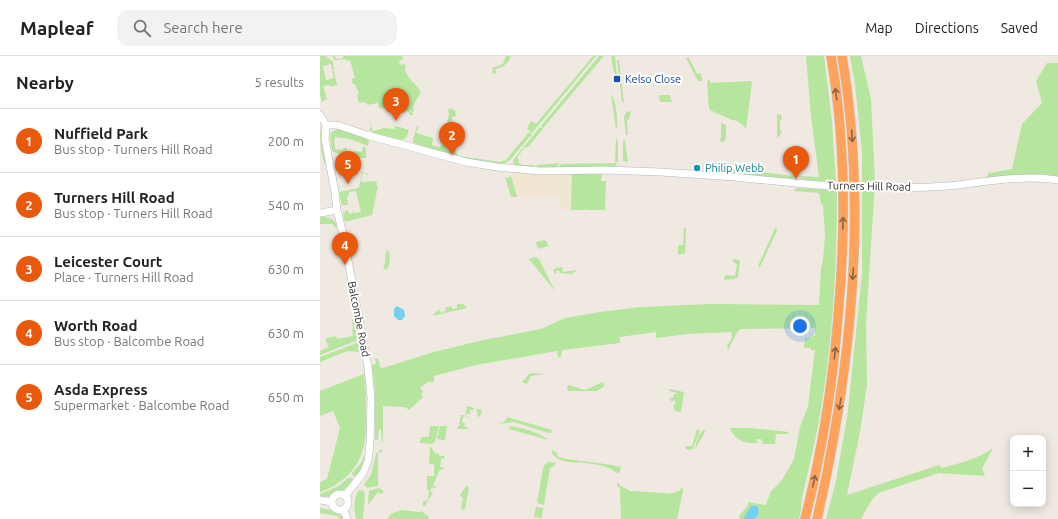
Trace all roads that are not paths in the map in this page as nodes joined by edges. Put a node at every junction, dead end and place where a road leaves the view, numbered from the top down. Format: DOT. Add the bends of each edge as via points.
graph roads {
  1 [pos="831,56"];
  2 [pos="842,56"];
  3 [pos="320,115"];
  4 [pos="326,125"];
  5 [pos="1058,180"];
  6 [pos="337,210"];
  7 [pos="320,213"];
  8 [pos="345,496"];
  9 [pos="320,500"];
  10 [pos="332,502"];
  11 [pos="344,510"];
  12 [pos="348,519"];
  13 [pos="805,519"];
  14 [pos="817,519"];
  13 -- 1 [label="highway, one-way" via="814,486 830,398 842,264 844,196 839,111"];
  2 -- 14 [label="highway, one-way" via="852,130 856,226 848,346 841,398"];
  3 -- 4 [label="street"];
  4 -- 5 [label="street, Turners Hill Road, bridge" via="337,125 466,162 540,171 661,172 876,188 956,185 1017,178"];
  4 -- 6 [label="street, Balcombe Road" via="325,139"];
  6 -- 7 [label="street"];
  6 -- 8 [label="street, Balcombe Road" via="371,390 368,461 364,473"];
  8 -- 10 [label="street, Balcombe Road" via="338,494"];
  8 -- 11 [label="street" via="348,502"];
  9 -- 10 [label="street"];
  10 -- 11 [label="street" via="337,510"];
  11 -- 12 [label="street"];
}
